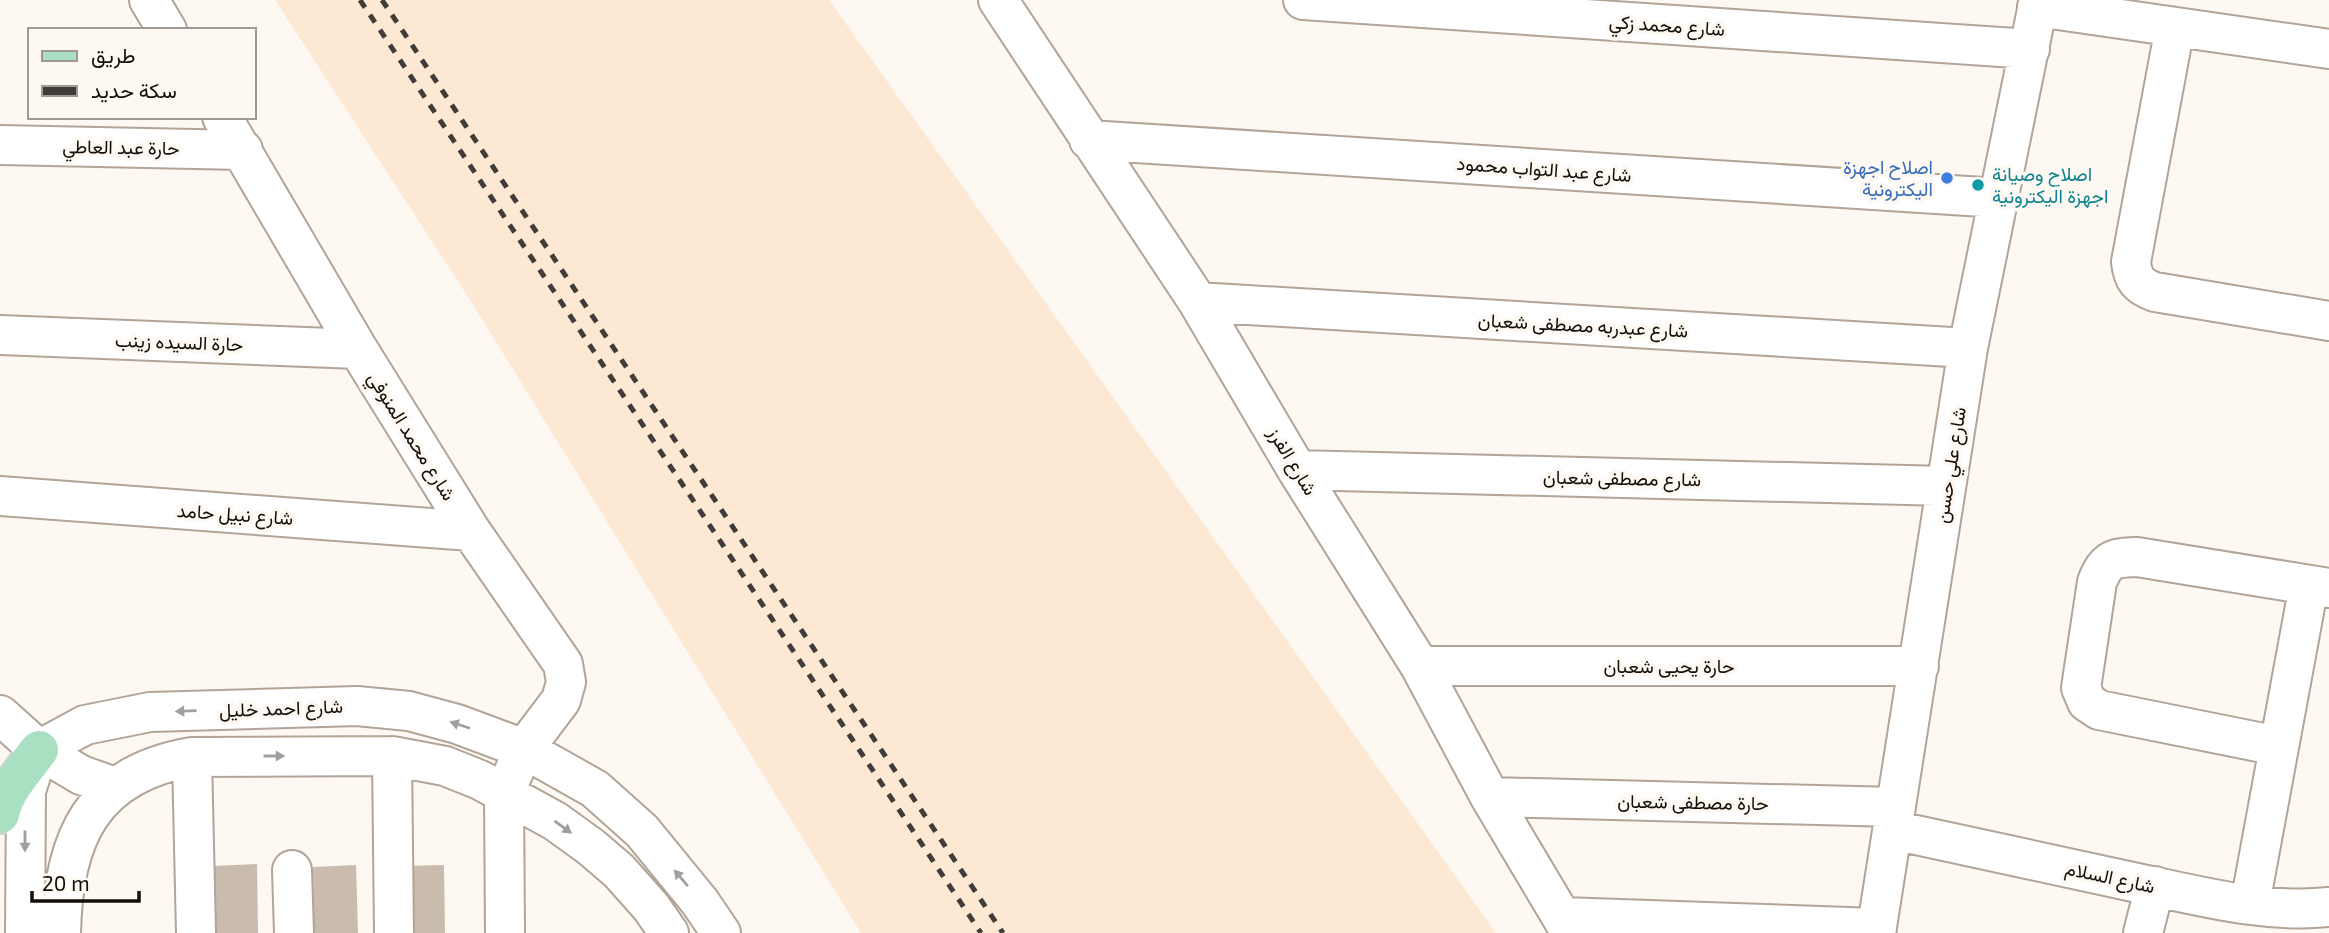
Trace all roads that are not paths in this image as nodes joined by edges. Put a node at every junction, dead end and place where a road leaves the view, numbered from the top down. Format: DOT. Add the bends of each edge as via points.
graph roads {
  1 [pos="149,0"];
  2 [pos="998,0"];
  3 [pos="1303,0"];
  4 [pos="2038,3"];
  5 [pos="2175,26"];
  6 [pos="166,28"];
  7 [pos="2030,49"];
  8 [pos="2329,49"];
  9 [pos="223,119"];
  10 [pos="1089,140"];
  11 [pos="0,145"];
  12 [pos="243,150"];
  13 [pos="1998,198"];
  14 [pos="1198,302"];
  15 [pos="2329,321"];
  16 [pos="0,335"];
  17 [pos="1968,348"];
  18 [pos="358,349"];
  19 [pos="1297,470"];
  20 [pos="1946,486"];
  21 [pos="0,496"];
  22 [pos="471,531"];
  23 [pos="2319,587"];
  24 [pos="1420,666"];
  25 [pos="1919,666"];
  26 [pos="0,716"];
  27 [pos="2278,746"];
  28 [pos="524,749"];
  29 [pos="39,750"];
  30 [pos="392,756"];
  31 [pos="192,757"];
  32 [pos="115,787"];
  33 [pos="504,794"];
  34 [pos="1490,797"];
  35 [pos="0,814"];
  36 [pos="1894,818"];
  37 [pos="292,870"];
  38 [pos="2155,886"];
  39 [pos="2250,904"];
  40 [pos="2329,907"];
  41 [pos="1567,925"];
  42 [pos="1877,931"];
  43 [pos="26,933"];
  44 [pos="61,933"];
  45 [pos="196,933"];
  46 [pos="294,933"];
  47 [pos="394,933"];
  48 [pos="505,933"];
  49 [pos="669,933"];
  50 [pos="721,933"];
  51 [pos="2143,933"];
  1 -- 6 [label="street"];
  2 -- 10 [label="street, شارع الفرز"];
  3 -- 7 [label="street, شارع محمد زكي"];
  4 -- 5 [label="street"];
  4 -- 7 [label="street, شارع علي حسن"];
  5 -- 8 [label="street"];
  5 -- 15 [label="street" via="2131,262 2133,276 2141,288 2155,292"];
  7 -- 13 [label="street, شارع علي حسن"];
  9 -- 12 [label="street, شارع محمد المنوفي"];
  10 -- 13 [label="street, شارع عبد التواب محمود"];
  10 -- 14 [label="street, شارع الفرز"];
  11 -- 12 [label="street, حارة عبد العاطي"];
  12 -- 18 [label="street, شارع محمد المنوفي"];
  13 -- 17 [label="street, شارع علي حسن"];
  14 -- 17 [label="street, شارع عبدربه مصطفى شعبان"];
  14 -- 19 [label="street, شارع الفرز"];
  16 -- 18 [label="street, حارة السيده زينب"];
  17 -- 20 [label="street, شارع علي حسن"];
  18 -- 22 [label="street, شارع محمد المنوفي"];
  19 -- 20 [label="street, شارع مصطفى شعبان"];
  19 -- 24 [label="street, شارع الفرز"];
  20 -- 25 [label="street, شارع علي حسن"];
  21 -- 22 [label="street, شارع نبيل حامد"];
  22 -- 28 [label="street, شارع محمد المنوفي" via="563,664 566,682 561,700"];
  23 -- 27 [label="street"];
  23 -- 27 [label="street" via="2137,557 2115,558 2103,567 2098,582 2081,688 2087,702 2099,710"];
  24 -- 25 [label="street, حارة يحيى شعبان"];
  24 -- 34 [label="street, شارع الفرز"];
  25 -- 36 [label="street, شارع علي حسن"];
  26 -- 29 [label="street"];
  27 -- 39 [label="street"];
  28 -- 29 [label="street, شارع احمد خليل, one-way" via="409,711 357,706 150,712 85,725"];
  28 -- 33 [label="street, شارع محمد المنوفي"];
  50 -- 28 [label="street, شارع احمد خليل, one-way" via="642,831 595,789"];
  29 -- 32 [label="street" via="81,775"];
  29 -- 35 [label="main road" via="16,780"];
  29 -- 43 [label="street, one-way" via="26,791"];
  31 -- 30 [label="street, one-way"];
  30 -- 33 [label="street" via="445,766"];
  30 -- 47 [label="street"];
  31 -- 32 [label="street" via="163,762"];
  31 -- 45 [label="street"];
  32 -- 44 [label="street" via="86,820 75,844 62,899"];
  33 -- 48 [label="street"];
  33 -- 49 [label="street, one-way" via="591,847 619,871"];
  34 -- 36 [label="street, حارة مصطفى شعبان"];
  34 -- 41 [label="street, شارع الفرز"];
  36 -- 38 [label="street, شارع السلام"];
  36 -- 42 [label="street, شارع علي حسن"];
  37 -- 46 [label="street"];
  38 -- 39 [label="street, شارع السلام"];
  38 -- 51 [label="street"];
  39 -- 40 [label="street, شارع السلام"];
  41 -- 42 [label="street"];
}
